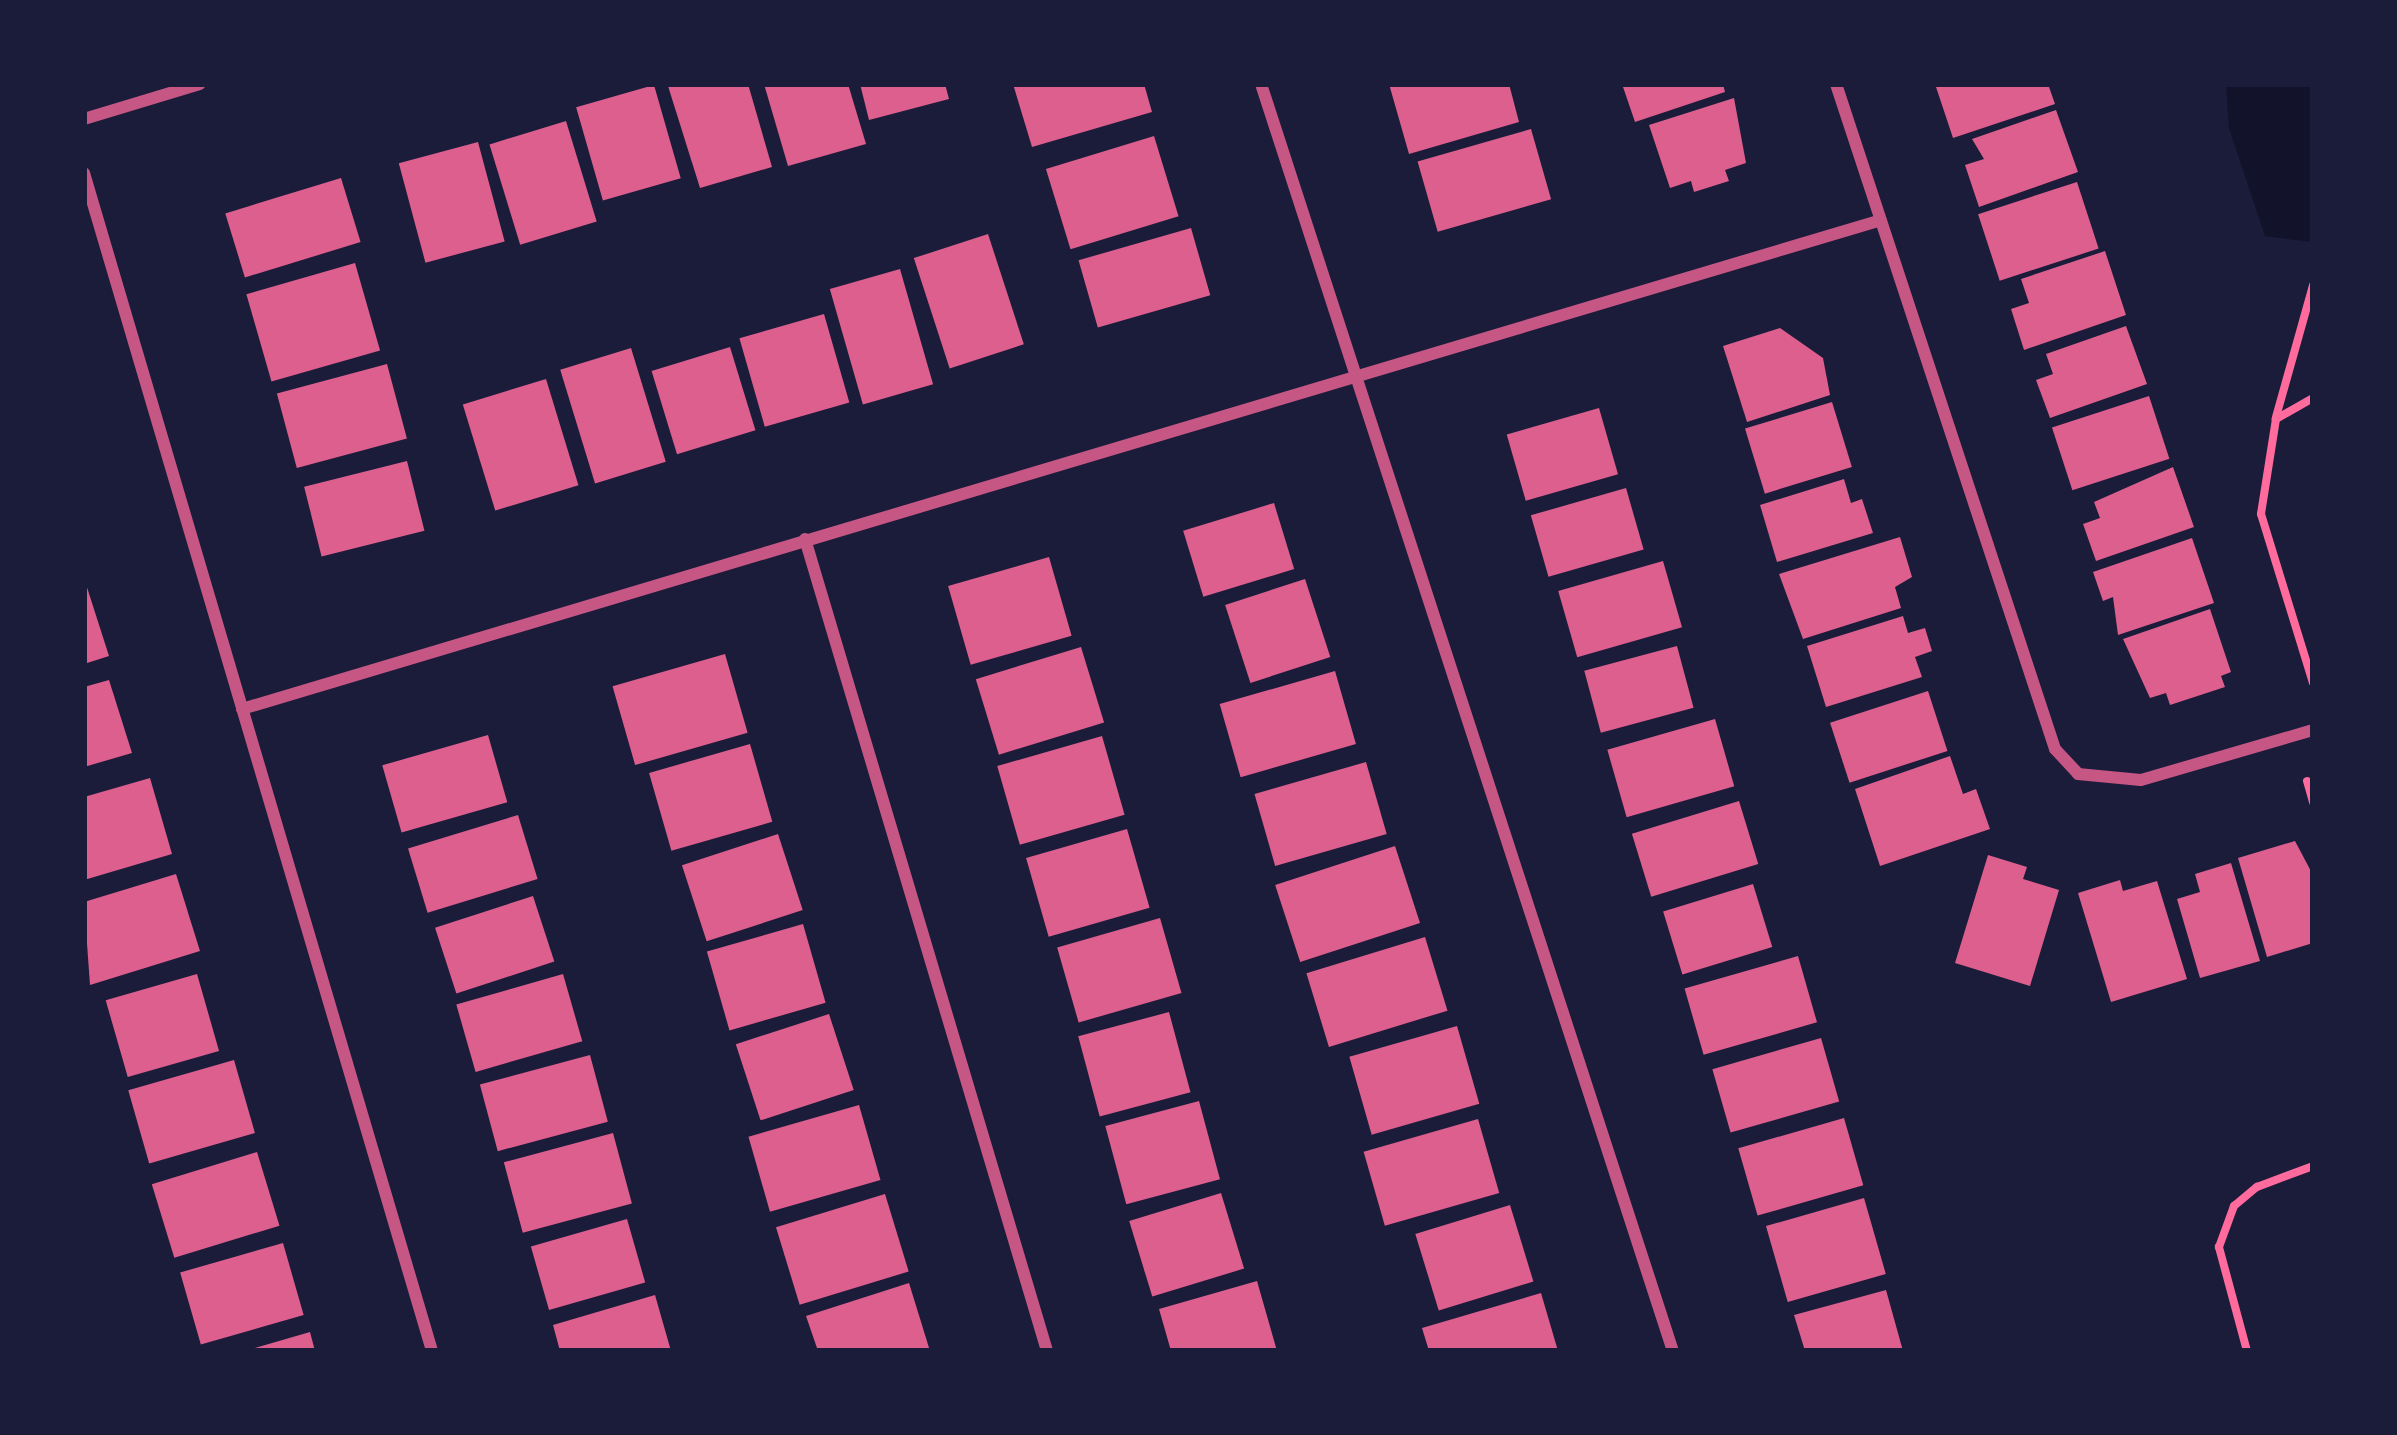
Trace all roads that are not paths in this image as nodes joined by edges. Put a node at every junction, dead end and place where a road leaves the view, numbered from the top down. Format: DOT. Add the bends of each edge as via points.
graph roads {
  1 [pos="200,84"];
  2 [pos="1261,84"];
  3 [pos="1836,84"];
  4 [pos="84,119"];
  5 [pos="84,173"];
  6 [pos="1881,220"];
  7 [pos="1356,375"];
  8 [pos="805,539"];
  9 [pos="242,709"];
  10 [pos="2313,730"];
  11 [pos="432,1351"];
  12 [pos="1047,1351"];
  13 [pos="1673,1351"];
  1 -- 4 [label="street"];
  2 -- 7 [label="street"];
  3 -- 6 [label="street"];
  5 -- 9 [label="street"];
  6 -- 7 [label="street"];
  6 -- 10 [label="street" via="2055,749 2078,773 2141,780"];
  7 -- 8 [label="street"];
  7 -- 13 [label="street"];
  8 -- 9 [label="street"];
  8 -- 12 [label="street"];
  9 -- 11 [label="street"];
}
